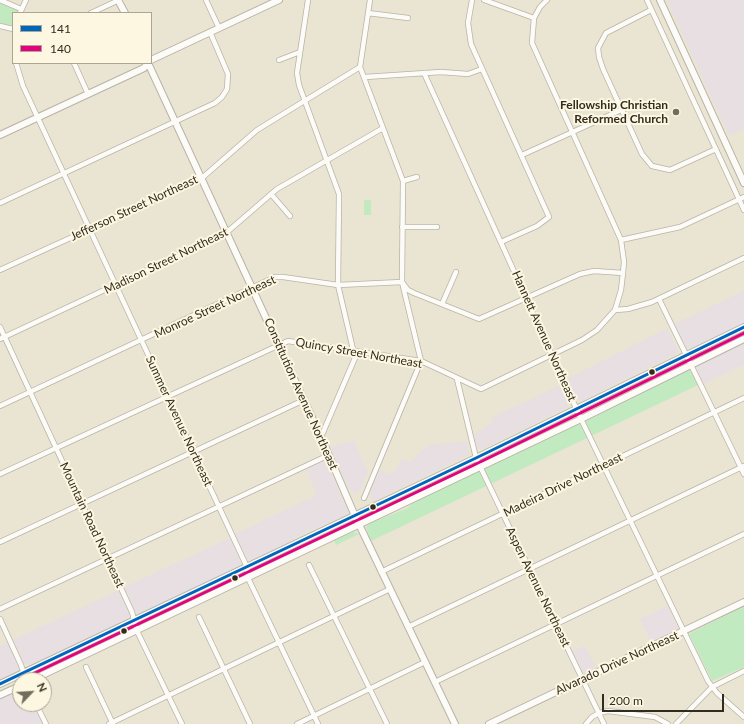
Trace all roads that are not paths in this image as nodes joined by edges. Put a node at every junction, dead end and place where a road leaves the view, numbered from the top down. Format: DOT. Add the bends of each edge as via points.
graph roads {
  1 [pos="0,0"];
  2 [pos="26,0"];
  3 [pos="118,0"];
  4 [pos="206,0"];
  5 [pos="308,0"];
  6 [pos="370,0"];
  7 [pos="472,0"];
  8 [pos="484,0"];
  9 [pos="547,0"];
  10 [pos="647,0"];
  11 [pos="660,0"];
  12 [pos="276,1"];
  13 [pos="651,10"];
  14 [pos="20,11"];
  15 [pos="93,12"];
  16 [pos="124,12"];
  17 [pos="368,13"];
  18 [pos="408,18"];
  19 [pos="534,18"];
  20 [pos="0,26"];
  21 [pos="219,28"];
  22 [pos="12,29"];
  23 [pos="210,32"];
  24 [pos="300,52"];
  25 [pos="152,60"];
  26 [pos="279,60"];
  27 [pos="16,64"];
  28 [pos="74,64"];
  29 [pos="147,64"];
  30 [pos="148,64"];
  31 [pos="360,67"];
  32 [pos="482,69"];
  33 [pos="424,73"];
  34 [pos="365,77"];
  35 [pos="88,94"];
  36 [pos="305,100"];
  37 [pos="622,110"];
  38 [pos="38,118"];
  39 [pos="176,121"];
  40 [pos="383,128"];
  41 [pos="571,133"];
  42 [pos="0,135"];
  43 [pos="716,149"];
  44 [pos="522,155"];
  45 [pos="327,160"];
  46 [pos="64,173"];
  47 [pos="417,177"];
  48 [pos="202,178"];
  49 [pos="403,181"];
  50 [pos="744,183"];
  51 [pos="271,194"];
  52 [pos="742,198"];
  53 [pos="0,202"];
  54 [pos="744,210"];
  55 [pos="290,216"];
  56 [pos="402,227"];
  57 [pos="437,227"];
  58 [pos="90,229"];
  59 [pos="226,232"];
  60 [pos="621,240"];
  61 [pos="501,242"];
  62 [pos="744,258"];
  63 [pos="0,270"];
  64 [pos="456,272"];
  65 [pos="623,273"];
  66 [pos="402,282"];
  67 [pos="338,285"];
  68 [pos="116,286"];
  69 [pos="252,289"];
  70 [pos="526,298"];
  71 [pos="659,299"];
  72 [pos="442,304"];
  73 [pos="615,310"];
  74 [pos="0,327"];
  75 [pos="744,327"];
  76 [pos="2,338"];
  77 [pos="744,339"];
  78 [pos="142,340"];
  79 [pos="278,344"];
  80 [pos="355,351"];
  81 [pos="552,354"];
  82 [pos="685,355"];
  83 [pos="421,361"];
  84 [pos="691,364"];
  85 [pos="457,379"];
  86 [pos="30,392"];
  87 [pos="168,396"];
  88 [pos="744,398"];
  89 [pos="304,400"];
  90 [pos="0,406"];
  91 [pos="577,409"];
  92 [pos="714,412"];
  93 [pos="581,419"];
  94 [pos="320,437"];
  95 [pos="56,448"];
  96 [pos="194,452"];
  97 [pos="329,455"];
  98 [pos="476,458"];
  99 [pos="603,466"];
  100 [pos="742,466"];
  101 [pos="480,467"];
  102 [pos="0,474"];
  103 [pos="744,474"];
  104 [pos="364,498"];
  105 [pos="82,504"];
  106 [pos="219,508"];
  107 [pos="502,514"];
  108 [pos="355,516"];
  109 [pos="630,521"];
  110 [pos="358,524"];
  111 [pos="744,534"];
  112 [pos="0,542"];
  113 [pos="108,559"];
  114 [pos="309,565"];
  115 [pos="248,567"];
  116 [pos="529,569"];
  117 [pos="382,572"];
  118 [pos="657,576"];
  119 [pos="248,578"];
  120 [pos="390,589"];
  121 [pos="744,602"];
  122 [pos="0,610"];
  123 [pos="334,615"];
  124 [pos="199,617"];
  125 [pos="0,619"];
  126 [pos="136,620"];
  127 [pos="555,624"];
  128 [pos="408,627"];
  129 [pos="137,631"];
  130 [pos="684,631"];
  131 [pos="279,642"];
  132 [pos="425,662"];
  133 [pos="86,667"];
  134 [pos="223,669"];
  135 [pos="744,670"];
  136 [pos="24,672"];
  137 [pos="49,672"];
  138 [pos="12,678"];
  139 [pos="582,679"];
  140 [pos="435,682"];
  141 [pos="0,684"];
  142 [pos="712,687"];
  143 [pos="370,689"];
  144 [pos="12,690"];
  145 [pos="0,695"];
  146 [pos="168,695"];
  147 [pos="40,712"];
  148 [pos="599,713"];
  149 [pos="314,716"];
  150 [pos="744,717"];
  151 [pos="112,723"];
  152 [pos="46,724"];
  153 [pos="182,724"];
  154 [pos="250,724"];
  155 [pos="297,724"];
  156 [pos="318,724"];
  157 [pos="387,724"];
  158 [pos="455,724"];
  159 [pos="490,724"];
  160 [pos="586,724"];
  161 [pos="604,724"];
  162 [pos="668,724"];
  163 [pos="676,724"];
  1 -- 14 [label="street"];
  2 -- 14 [label="street"];
  3 -- 15 [label="street"];
  3 -- 16 [label="main road"];
  4 -- 21 [label="street"];
  5 -- 24 [label="street"];
  6 -- 17 [label="street"];
  7 -- 32 [label="street" via="469,34"];
  8 -- 19 [label="street"];
  9 -- 19 [label="street"];
  10 -- 13 [label="street"];
  11 -- 50 [label="main road"];
  12 -- 21 [label="main road"];
  13 -- 37 [label="street" via="606,33 598,48 598,57"];
  13 -- 43 [label="street"];
  17 -- 18 [label="street"];
  17 -- 31 [label="street"];
  19 -- 41 [label="street" via="532,43 535,53"];
  20 -- 22 [label="street"];
  21 -- 23 [label="main road"];
  23 -- 25 [label="main road"];
  23 -- 39 [label="street" via="228,74 227,89 215,103"];
  24 -- 26 [label="street"];
  24 -- 36 [label="street" via="297,73"];
  27 -- 38 [label="street, Summer Avenue Northeast"];
  28 -- 35 [label="street"];
  29 -- 35 [label="main road" via="144,68"];
  30 -- 39 [label="main road, Constitution Avenue Northeast"];
  31 -- 34 [label="street"];
  31 -- 36 [label="street, Jefferson Street Northeast"];
  32 -- 33 [label="street" via="468,74"];
  32 -- 44 [label="street"];
  33 -- 34 [label="street"];
  33 -- 61 [label="street, Hannett Avenue Northeast"];
  34 -- 40 [label="street"];
  35 -- 38 [label="main road"];
  36 -- 45 [label="street"];
  36 -- 48 [label="street, Jefferson Street Northeast" via="257,130"];
  37 -- 41 [label="street"];
  37 -- 43 [label="street" via="645,159 652,166 670,170 678,168"];
  38 -- 42 [label="main road"];
  38 -- 46 [label="street, Summer Avenue Northeast"];
  39 -- 46 [label="street"];
  39 -- 48 [label="main road, Constitution Avenue Northeast"];
  40 -- 45 [label="street, Madison Street Northeast"];
  40 -- 49 [label="street"];
  41 -- 44 [label="street"];
  41 -- 60 [label="street"];
  43 -- 52 [label="street"];
  44 -- 61 [label="street" via="549,217 537,226"];
  45 -- 51 [label="street, Madison Street Northeast"];
  45 -- 67 [label="street" via="339,194"];
  46 -- 53 [label="street"];
  46 -- 58 [label="street, Summer Avenue Northeast"];
  47 -- 49 [label="street"];
  48 -- 58 [label="street, Jefferson Street Northeast"];
  48 -- 59 [label="main road, Constitution Avenue Northeast"];
  49 -- 56 [label="street"];
  51 -- 55 [label="street"];
  51 -- 59 [label="street, Madison Street Northeast"];
  52 -- 54 [label="street"];
  52 -- 60 [label="street" via="680,227"];
  56 -- 57 [label="street"];
  56 -- 66 [label="street"];
  58 -- 63 [label="street, Jefferson Street Northeast"];
  58 -- 68 [label="street, Summer Avenue Northeast"];
  59 -- 68 [label="street, Madison Street Northeast"];
  59 -- 69 [label="main road, Constitution Avenue Northeast"];
  60 -- 65 [label="street"];
  61 -- 70 [label="street, Hannett Avenue Northeast"];
  62 -- 71 [label="street"];
  64 -- 72 [label="street"];
  65 -- 70 [label="street" via="594,271 580,274"];
  65 -- 73 [label="street"];
  66 -- 67 [label="street, Monroe Street Northeast"];
  66 -- 72 [label="street" via="408,290"];
  66 -- 83 [label="street"];
  67 -- 69 [label="street, Monroe Street Northeast" via="275,277"];
  67 -- 80 [label="street"];
  68 -- 76 [label="street, Madison Street Northeast"];
  68 -- 78 [label="street, Summer Avenue Northeast"];
  69 -- 78 [label="street, Monroe Street Northeast"];
  69 -- 79 [label="main road, Constitution Avenue Northeast"];
  70 -- 72 [label="street" via="479,319"];
  70 -- 81 [label="street, Hannett Avenue Northeast"];
  71 -- 73 [label="street" via="628,309"];
  71 -- 82 [label="street"];
  73 -- 81 [label="street, Quincy Street Northeast" via="597,330"];
  74 -- 76 [label="street, Mountain Road Northeast"];
  75 -- 82 [label="main road"];
  76 -- 86 [label="street, Mountain Road Northeast"];
  77 -- 84 [label="main road"];
  78 -- 86 [label="street, Monroe Street Northeast"];
  78 -- 87 [label="street, Summer Avenue Northeast"];
  79 -- 80 [label="street, Quincy Street Northeast" via="292,340"];
  79 -- 87 [label="street, Quincy Street Northeast"];
  79 -- 89 [label="main road, Constitution Avenue Northeast"];
  80 -- 83 [label="street, Quincy Street Northeast"];
  80 -- 94 [label="street" via="355,360"];
  81 -- 85 [label="street, Quincy Street Northeast" via="481,388"];
  81 -- 91 [label="street, Hannett Avenue Northeast"];
  82 -- 84 [label="street"];
  82 -- 91 [label="main road"];
  83 -- 85 [label="street, Quincy Street Northeast"];
  83 -- 104 [label="street"];
  84 -- 92 [label="street"];
  84 -- 93 [label="main road"];
  85 -- 98 [label="street, Aspen Avenue Northeast"];
  86 -- 90 [label="street, Monroe Street Northeast"];
  86 -- 95 [label="street, Mountain Road Northeast"];
  87 -- 95 [label="street, Quincy Street Northeast"];
  87 -- 96 [label="street, Summer Avenue Northeast"];
  88 -- 92 [label="street, Madeira Drive Northeast"];
  89 -- 94 [label="main road, Constitution Avenue Northeast"];
  89 -- 96 [label="street"];
  91 -- 93 [label="street, Hannett Avenue Northeast"];
  91 -- 98 [label="main road"];
  92 -- 99 [label="street, Madeira Drive Northeast"];
  92 -- 100 [label="street"];
  93 -- 99 [label="street, Hannett Avenue Northeast"];
  93 -- 101 [label="main road"];
  94 -- 97 [label="main road, Constitution Avenue Northeast"];
  95 -- 102 [label="street, Quincy Street Northeast"];
  95 -- 105 [label="street, Mountain Road Northeast"];
  96 -- 105 [label="street"];
  96 -- 106 [label="street, Summer Avenue Northeast"];
  97 -- 106 [label="street"];
  97 -- 108 [label="main road, Constitution Avenue Northeast"];
  98 -- 101 [label="street, Aspen Avenue Northeast"];
  98 -- 108 [label="main road"];
  99 -- 107 [label="street, Madeira Drive Northeast"];
  99 -- 109 [label="street, Hannett Avenue Northeast"];
  100 -- 103 [label="street"];
  100 -- 109 [label="street"];
  101 -- 107 [label="street, Aspen Avenue Northeast"];
  101 -- 110 [label="main road"];
  105 -- 112 [label="street"];
  105 -- 113 [label="street, Mountain Road Northeast"];
  106 -- 113 [label="street"];
  106 -- 115 [label="street, Summer Avenue Northeast"];
  107 -- 116 [label="street, Aspen Avenue Northeast"];
  107 -- 117 [label="street, Madeira Drive Northeast"];
  108 -- 110 [label="main road, Constitution Avenue Northeast"];
  108 -- 115 [label="main road"];
  109 -- 116 [label="street"];
  109 -- 118 [label="street, Hannett Avenue Northeast"];
  110 -- 117 [label="main road, Constitution Avenue Northeast"];
  110 -- 119 [label="main road"];
  111 -- 118 [label="street"];
  113 -- 122 [label="street"];
  113 -- 126 [label="street, Mountain Road Northeast"];
  114 -- 123 [label="street"];
  115 -- 119 [label="street, Summer Avenue Northeast"];
  115 -- 126 [label="main road"];
  116 -- 127 [label="street, Aspen Avenue Northeast"];
  116 -- 128 [label="street"];
  117 -- 120 [label="main road, Constitution Avenue Northeast"];
  118 -- 127 [label="street"];
  118 -- 130 [label="street, Hannett Avenue Northeast"];
  119 -- 129 [label="main road"];
  119 -- 131 [label="street, Summer Avenue Northeast"];
  120 -- 123 [label="street"];
  120 -- 128 [label="main road, Constitution Avenue Northeast"];
  121 -- 130 [label="main road, Alvarado Drive Northeast"];
  123 -- 131 [label="street"];
  123 -- 143 [label="street"];
  124 -- 134 [label="street"];
  125 -- 136 [label="street"];
  126 -- 129 [label="street, Mountain Road Northeast"];
  126 -- 136 [label="main road"];
  127 -- 139 [label="street, Aspen Avenue Northeast"];
  127 -- 140 [label="street"];
  128 -- 132 [label="main road, Constitution Avenue Northeast"];
  129 -- 137 [label="main road"];
  129 -- 146 [label="street, Mountain Road Northeast"];
  130 -- 139 [label="main road, Alvarado Drive Northeast"];
  130 -- 142 [label="street, Hannett Avenue Northeast"];
  131 -- 134 [label="street"];
  131 -- 149 [label="street, Summer Avenue Northeast"];
  132 -- 140 [label="main road, Constitution Avenue Northeast"];
  132 -- 143 [label="street"];
  133 -- 151 [label="street"];
  134 -- 146 [label="street"];
  134 -- 154 [label="street"];
  135 -- 142 [label="street"];
  138 -- 141 [label="main road"];
  139 -- 148 [label="street, Aspen Avenue Northeast"];
  139 -- 159 [label="main road, Alvarado Drive Northeast"];
  140 -- 158 [label="main road, Constitution Avenue Northeast"];
  142 -- 150 [label="street, Hannett Avenue Northeast"];
  142 -- 163 [label="street"];
  143 -- 149 [label="street"];
  143 -- 157 [label="street"];
  144 -- 145 [label="main road"];
  146 -- 151 [label="street"];
  146 -- 153 [label="street, Mountain Road Northeast"];
  147 -- 152 [label="street"];
  148 -- 160 [label="street"];
  148 -- 161 [label="street, Aspen Avenue Northeast"];
  148 -- 162 [label="street" via="608,711 655,717"];
  149 -- 155 [label="street"];
  149 -- 156 [label="street, Summer Avenue Northeast"];
}
